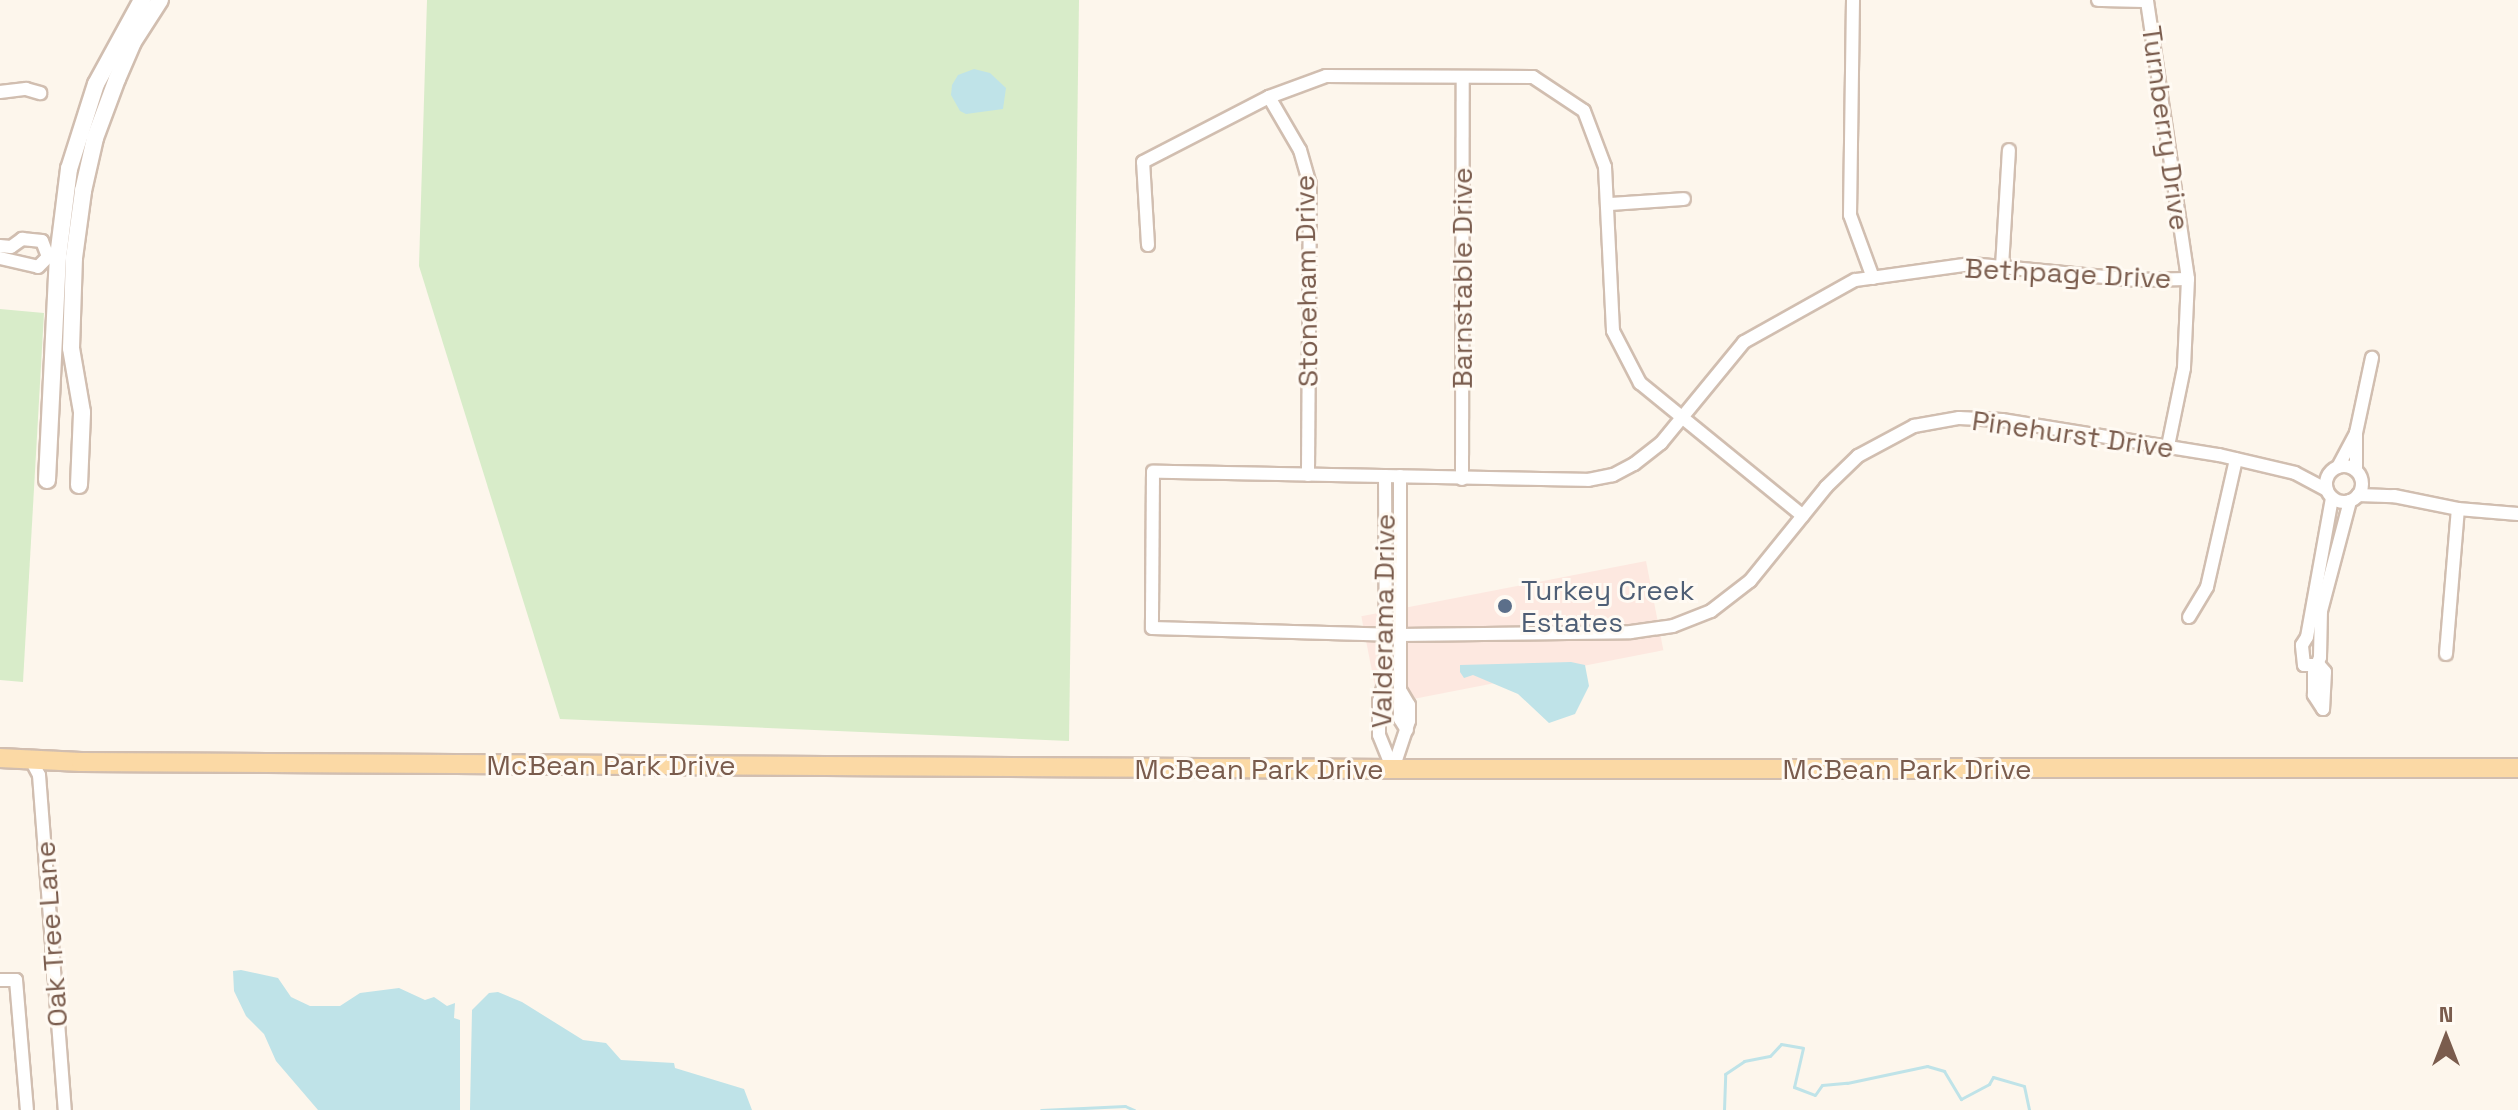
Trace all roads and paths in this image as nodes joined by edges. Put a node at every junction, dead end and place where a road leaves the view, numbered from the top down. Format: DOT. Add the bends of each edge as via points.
graph roads {
  1 [pos="142,0"];
  2 [pos="160,0"];
  3 [pos="1853,0"];
  4 [pos="2098,0"];
  5 [pos="1463,77"];
  6 [pos="0,92"];
  7 [pos="40,93"];
  8 [pos="1269,97"];
  9 [pos="2009,150"];
  10 [pos="1684,199"];
  11 [pos="1609,204"];
  12 [pos="1148,245"];
  13 [pos="6,252"];
  14 [pos="60,257"];
  15 [pos="2002,267"];
  16 [pos="1873,278"];
  17 [pos="2188,279"];
  18 [pos="2372,358"];
  19 [pos="1683,418"];
  20 [pos="2356,433"];
  21 [pos="2168,446"];
  22 [pos="2236,459"];
  23 [pos="2334,470"];
  24 [pos="2295,473"];
  25 [pos="2358,474"];
  26 [pos="1308,475"];
  27 [pos="1385,476"];
  28 [pos="1400,476"];
  29 [pos="1462,479"];
  30 [pos="47,480"];
  31 [pos="79,485"];
  32 [pos="2330,494"];
  33 [pos="2394,496"];
  34 [pos="2354,498"];
  35 [pos="2458,509"];
  36 [pos="2518,514"];
  37 [pos="1803,516"];
  38 [pos="2189,617"];
  39 [pos="1393,635"];
  40 [pos="2446,654"];
  41 [pos="2319,665"];
  42 [pos="1384,690"];
  43 [pos="1400,690"];
  44 [pos="2323,709"];
  45 [pos="0,758"];
  46 [pos="31,760"];
  47 [pos="2518,768"];
  48 [pos="1393,769"];
  49 [pos="0,980"];
  50 [pos="27,1110"];
  51 [pos="65,1110"];
  1 -- 14 [label="main road" via="96,84 69,169"];
  2 -- 14 [label="main road" via="133,42 95,138"];
  3 -- 16 [label="street" via="1850,215"];
  4 -- 17 [label="street, Turnberry Drive" via="2147,1"];
  5 -- 8 [label="street" via="1326,76"];
  5 -- 11 [label="street" via="1533,77 1584,111 1605,167"];
  5 -- 29 [label="street, Barnstable Drive"];
  6 -- 7 [label="street"];
  8 -- 12 [label="street" via="1143,162"];
  8 -- 26 [label="street, Stoneham Drive" via="1300,150 1310,184"];
  9 -- 15 [label="street"];
  10 -- 11 [label="street"];
  11 -- 19 [label="street" via="1613,331 1640,383"];
  13 -- 14 [label="street" via="19,264 38,267"];
  13 -- 14 [label="street" via="22,239 42,241"];
  14 -- 30 [label="main road"];
  14 -- 31 [label="main road" via="82,412"];
  15 -- 16 [label="street, Bethpage Drive" via="1971,264"];
  15 -- 17 [label="street, Bethpage Drive" via="2136,280"];
  16 -- 19 [label="street, Bethpage Drive" via="1855,280 1744,342"];
  17 -- 21 [label="street, Turnberry Drive" via="2184,368"];
  18 -- 20 [label="street"];
  19 -- 29 [label="street, Bethpage Drive" via="1661,443 1613,475 1588,480"];
  19 -- 37 [label="street"];
  20 -- 23 [label="street"];
  20 -- 25 [label="street"];
  21 -- 22 [label="street, Pinehurst Drive"];
  21 -- 37 [label="street, Pinehurst Drive" via="2002,420 1937,421 1896,434 1858,456"];
  22 -- 24 [label="street, Pinehurst Drive"];
  22 -- 38 [label="street" via="2207,587"];
  23 -- 24 [label="street, Pinehurst Drive"];
  23 -- 25 [label="street, Pinehurst Drive"];
  23 -- 32 [label="street"];
  24 -- 32 [label="street, Pinehurst Drive"];
  25 -- 33 [label="street, Pinehurst Drive"];
  25 -- 34 [label="street"];
  26 -- 27 [label="street, Bethpage Drive"];
  26 -- 39 [label="street, Pinehurst Drive" via="1153,472 1152,628"];
  27 -- 28 [label="street, Bethpage Drive"];
  27 -- 39 [label="street, Valderama Drive"];
  28 -- 29 [label="street, Bethpage Drive"];
  28 -- 39 [label="street, Valderama Drive"];
  32 -- 34 [label="street, Pinehurst Drive"];
  32 -- 41 [label="street" via="2302,645 2304,665"];
  33 -- 34 [label="street, Pinehurst Drive"];
  33 -- 35 [label="street"];
  34 -- 41 [label="street" via="2321,611"];
  35 -- 36 [label="street"];
  35 -- 40 [label="street"];
  37 -- 39 [label="street, Pinehurst Drive" via="1738,592 1711,611 1673,626 1631,632"];
  39 -- 42 [label="street, Valderama Drive"];
  39 -- 43 [label="street, Valderama Drive"];
  41 -- 44 [label="street" via="2325,672"];
  42 -- 43 [label="street"];
  42 -- 48 [label="street, Valderama Drive" via="1379,735"];
  43 -- 48 [label="street, Valderama Drive" via="1409,705 1407,730"];
  45 -- 46 [label="main road, McBean Park Drive"];
  46 -- 48 [label="main road, McBean Park Drive"];
  46 -- 51 [label="street, Oak Tree Lane" via="39,775"];
  47 -- 48 [label="main road, McBean Park Drive"];
  49 -- 50 [label="street" via="16,980"];
}
